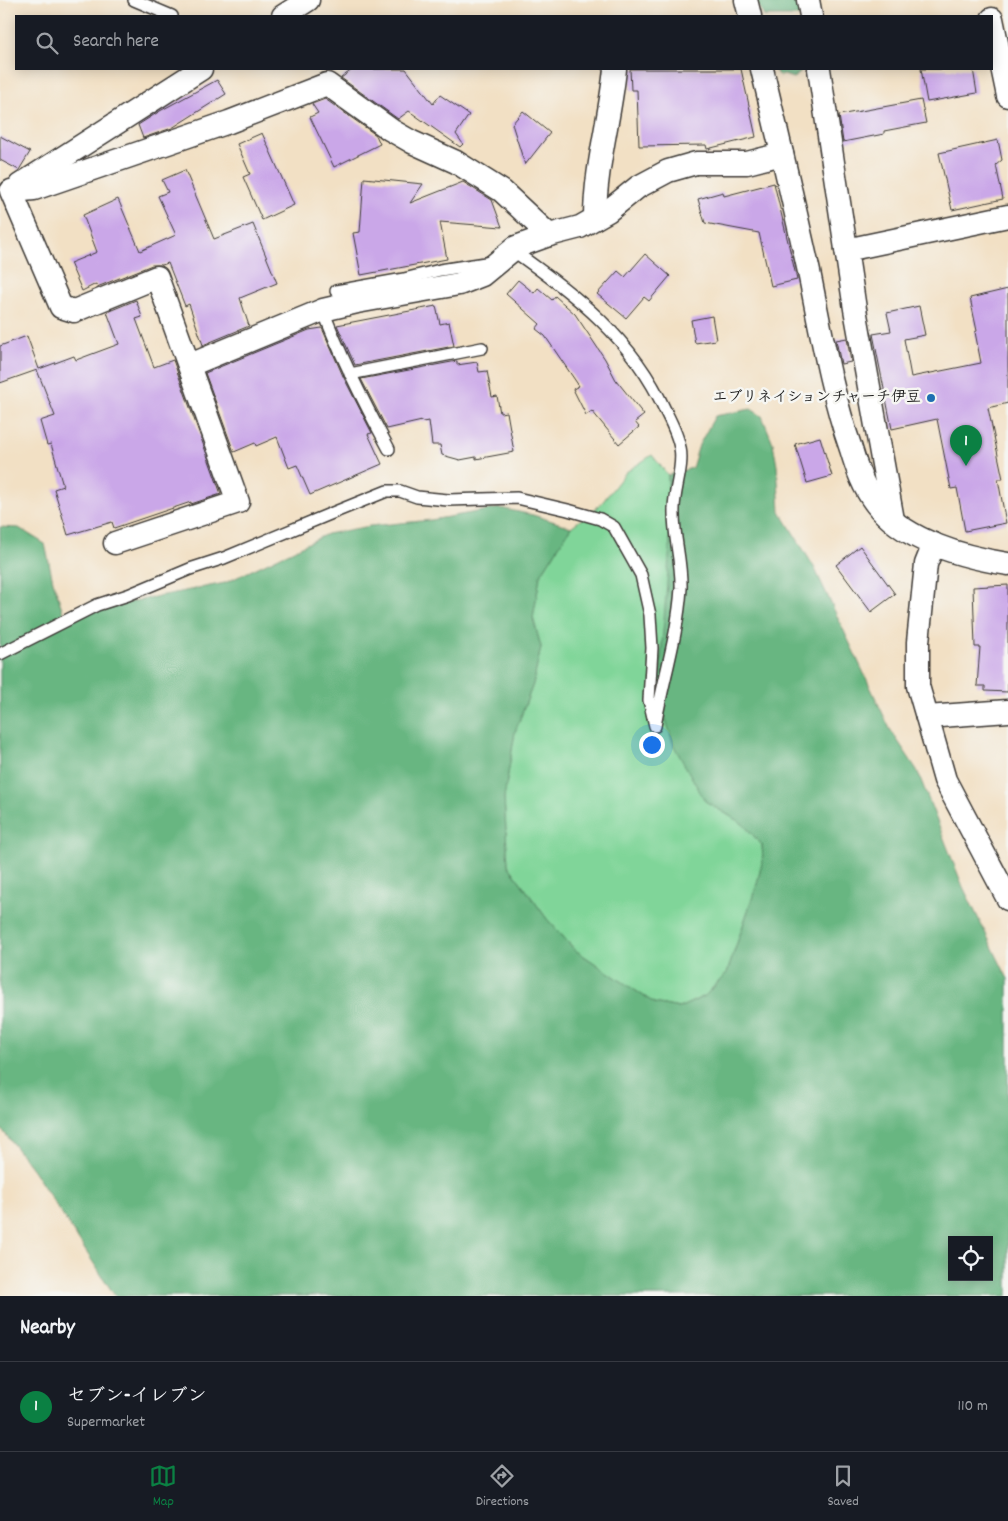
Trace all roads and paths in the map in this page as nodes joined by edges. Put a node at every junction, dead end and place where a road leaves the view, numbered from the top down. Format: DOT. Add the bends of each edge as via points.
graph roads {
  1 [pos="134,0"];
  2 [pos="308,0"];
  3 [pos="746,0"];
  4 [pos="808,0"];
  5 [pos="988,0"];
  6 [pos="170,15"];
  7 [pos="285,15"];
  8 [pos="750,15"];
  9 [pos="811,15"];
  10 [pos="991,15"];
  11 [pos="993,23"];
  12 [pos="199,70"];
  13 [pos="615,70"];
  14 [pos="762,70"];
  15 [pos="819,70"];
  16 [pos="1008,96"];
  17 [pos="782,154"];
  18 [pos="6,194"];
  19 [pos="1008,216"];
  20 [pos="595,218"];
  21 [pos="550,235"];
  22 [pos="846,250"];
  23 [pos="505,256"];
  24 [pos="336,291"];
  25 [pos="323,310"];
  26 [pos="482,348"];
  27 [pos="190,365"];
  28 [pos="350,374"];
  29 [pos="389,449"];
  30 [pos="893,520"];
  31 [pos="115,543"];
  32 [pos="934,544"];
  33 [pos="1008,564"];
  34 [pos="0,654"];
  35 [pos="1008,711"];
  36 [pos="927,716"];
  37 [pos="999,863"];
  38 [pos="1008,898"];
  1 -- 6 [label="lane"];
  2 -- 7 [label="street"];
  3 -- 8 [label="street"];
  4 -- 9 [label="street"];
  5 -- 10 [label="street"];
  11 -- 16 [label="street"];
  12 -- 18 [label="street"];
  13 -- 20 [label="street" via="595,192"];
  14 -- 17 [label="street"];
  15 -- 22 [label="street"];
  17 -- 20 [label="street" via="747,163 696,163 668,171 638,187"];
  17 -- 30 [label="street" via="833,390 847,440 863,485"];
  18 -- 21 [label="street" via="34,189 229,122 327,84 391,130 456,162 502,191"];
  18 -- 27 [label="street" via="61,307 74,311 158,277"];
  19 -- 22 [label="street"];
  20 -- 21 [label="street" via="580,227"];
  21 -- 23 [label="street" via="516,247"];
  22 -- 30 [label="street"];
  23 -- 24 [label="lane"];
  23 -- 25 [label="street" via="482,274 459,284"];
  23 -- 34 [label="lane" via="567,290 610,328 655,388 681,449 674,507 680,560 678,620 655,726 648,700 652,648 650,615 641,575 614,527 568,510 517,498 448,500 418,497 400,491 388,492 98,605"];
  25 -- 27 [label="street"];
  25 -- 28 [label="lane"];
  26 -- 28 [label="lane"];
  27 -- 31 [label="street" via="238,502"];
  28 -- 29 [label="lane"];
  30 -- 32 [label="street"];
  32 -- 33 [label="street"];
  32 -- 36 [label="street" via="926,564 918,642 918,686"];
  35 -- 36 [label="street"];
  36 -- 37 [label="street" via="946,780"];
  37 -- 38 [label="street"];
}
